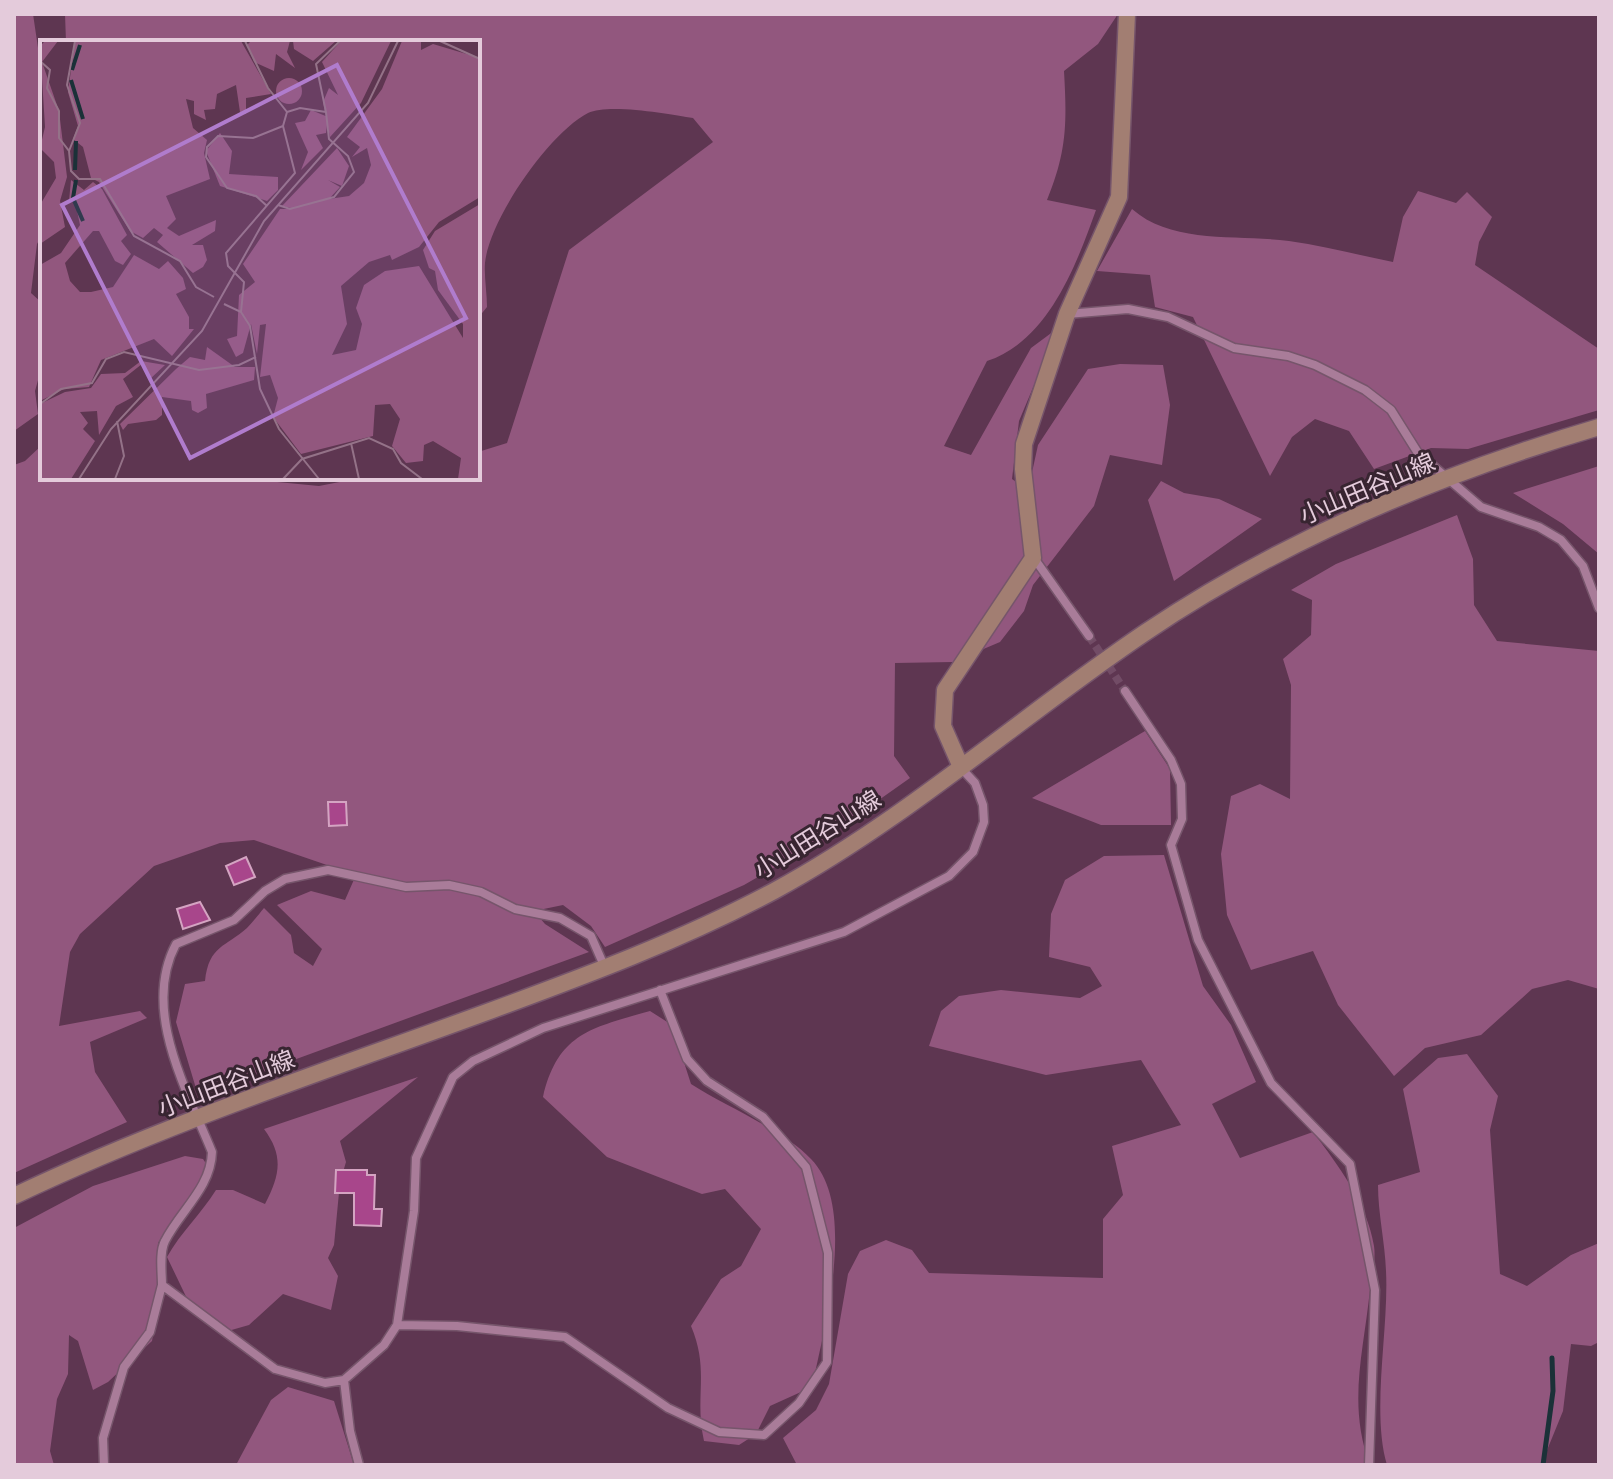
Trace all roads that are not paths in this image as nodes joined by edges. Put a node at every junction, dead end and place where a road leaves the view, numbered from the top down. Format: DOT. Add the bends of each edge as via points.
graph roads {
  1 [pos="1127,14"];
  2 [pos="1067,314"];
  3 [pos="1599,427"];
  4 [pos="1449,479"];
  5 [pos="1033,558"];
  6 [pos="1599,608"];
  7 [pos="1089,636"];
  8 [pos="1125,691"];
  9 [pos="961,767"];
  10 [pos="605,969"];
  11 [pos="660,990"];
  12 [pos="198,1118"];
  13 [pos="14,1196"];
  14 [pos="162,1285"];
  15 [pos="397,1325"];
  16 [pos="344,1380"];
  17 [pos="104,1465"];
  18 [pos="359,1465"];
  19 [pos="1369,1465"];
  1 -- 2 [label="main road" via="1119,197"];
  2 -- 4 [label="street" via="1128,309 1168,317 1234,348 1315,365 1391,410 1418,453"];
  2 -- 5 [label="main road" via="1024,444"];
  3 -- 4 [label="main road, 小山田谷山線"];
  4 -- 6 [label="street" via="1481,507 1561,540 1583,566"];
  4 -- 9 [label="main road, 小山田谷山線" via="1361,513 1218,586 1097,666"];
  5 -- 7 [label="street"];
  5 -- 9 [label="main road" via="945,690 943,726"];
  8 -- 19 [label="street" via="1181,784 1182,819 1171,845 1198,940 1271,1083 1350,1164 1375,1290"];
  9 -- 10 [label="main road, 小山田谷山線" via="777,889"];
  9 -- 11 [label="street" via="975,783 984,822 973,852 949,876 844,932"];
  10 -- 12 [label="main road, 小山田谷山線"];
  10 -- 12 [label="street" via="599,949 579,927 515,909 481,892 449,885 406,887 328,870 285,879 234,920 176,944 170,956 166,1030"];
  11 -- 15 [label="street" via="543,1028 473,1061 453,1077 416,1158 414,1211"];
  11 -- 15 [label="street" via="687,1059 707,1081 763,1117 806,1167 828,1253 827,1362 799,1403 764,1435 719,1432 643,1393 565,1337"];
  12 -- 13 [label="main road, 小山田谷山線"];
  12 -- 14 [label="street" via="212,1165 163,1244"];
  14 -- 16 [label="street" via="275,1369 325,1383"];
  14 -- 17 [label="street" via="150,1332 124,1367 103,1438"];
  15 -- 16 [label="street" via="384,1345"];
  16 -- 18 [label="street"];
}
